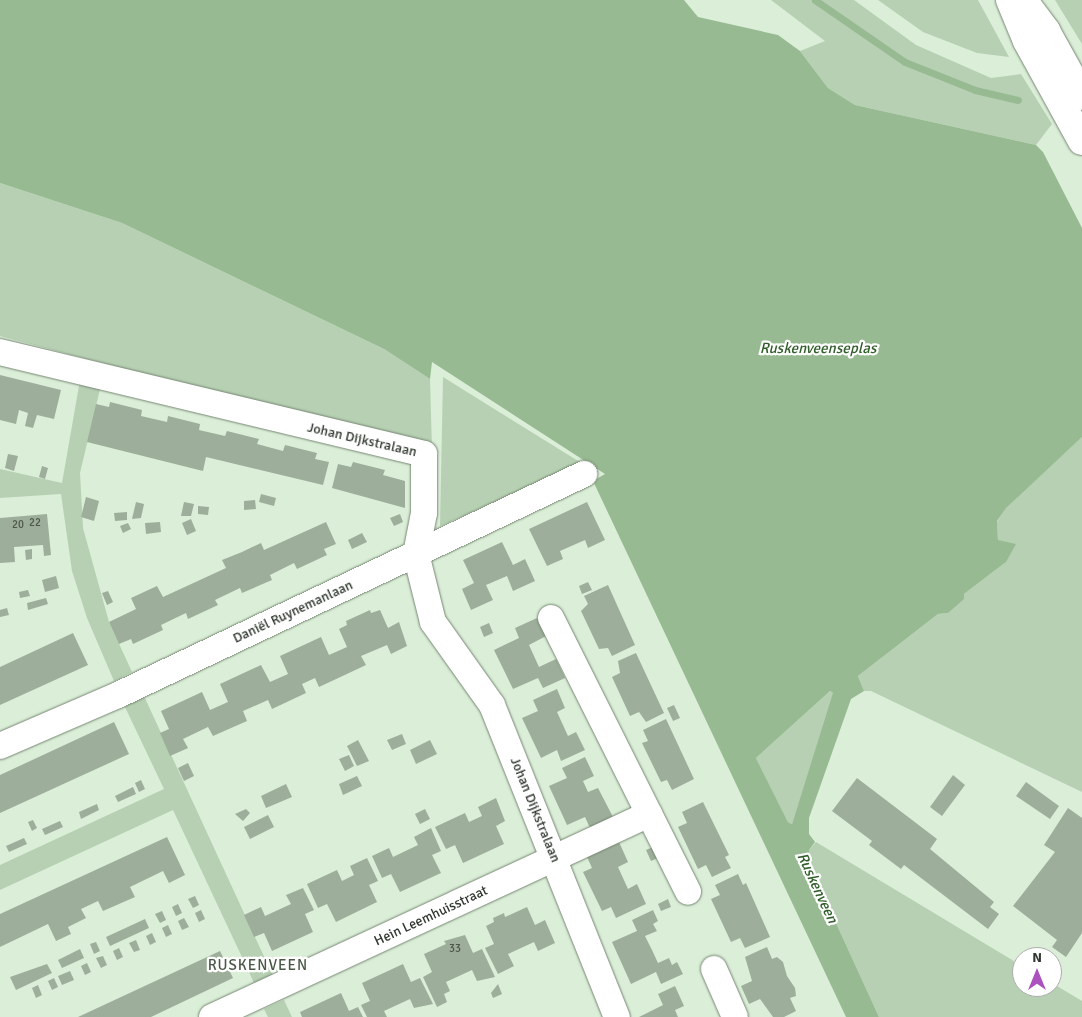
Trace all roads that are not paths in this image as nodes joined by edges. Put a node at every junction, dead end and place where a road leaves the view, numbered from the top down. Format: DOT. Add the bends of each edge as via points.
graph roads {
  1 [pos="1010,0"];
  2 [pos="1023,0"];
  3 [pos="1082,96"];
  4 [pos="1082,141"];
  5 [pos="0,352"];
  6 [pos="584,474"];
  7 [pos="416,554"];
  8 [pos="552,618"];
  9 [pos="0,746"];
  10 [pos="649,814"];
  11 [pos="556,859"];
  12 [pos="688,892"];
  13 [pos="714,969"];
  14 [pos="212,1017"];
  15 [pos="618,1017"];
  16 [pos="735,1017"];
  1 -- 4 [label="main road" via="1027,41"];
  2 -- 3 [label="main road" via="1046,31"];
  5 -- 7 [label="street, Johan Dijkstralaan" via="424,454 424,513"];
  6 -- 7 [label="street, Daniël Ruynemanlaan"];
  7 -- 9 [label="street, Daniël Ruynemanlaan" via="118,695"];
  7 -- 11 [label="street, Johan Dijkstralaan" via="433,622 492,705"];
  8 -- 10 [label="street"];
  10 -- 11 [label="street, Hein Leemhuisstraat"];
  10 -- 12 [label="street"];
  11 -- 14 [label="street, Hein Leemhuisstraat"];
  11 -- 15 [label="street, Johan Dijkstralaan"];
  13 -- 16 [label="street"];
}
